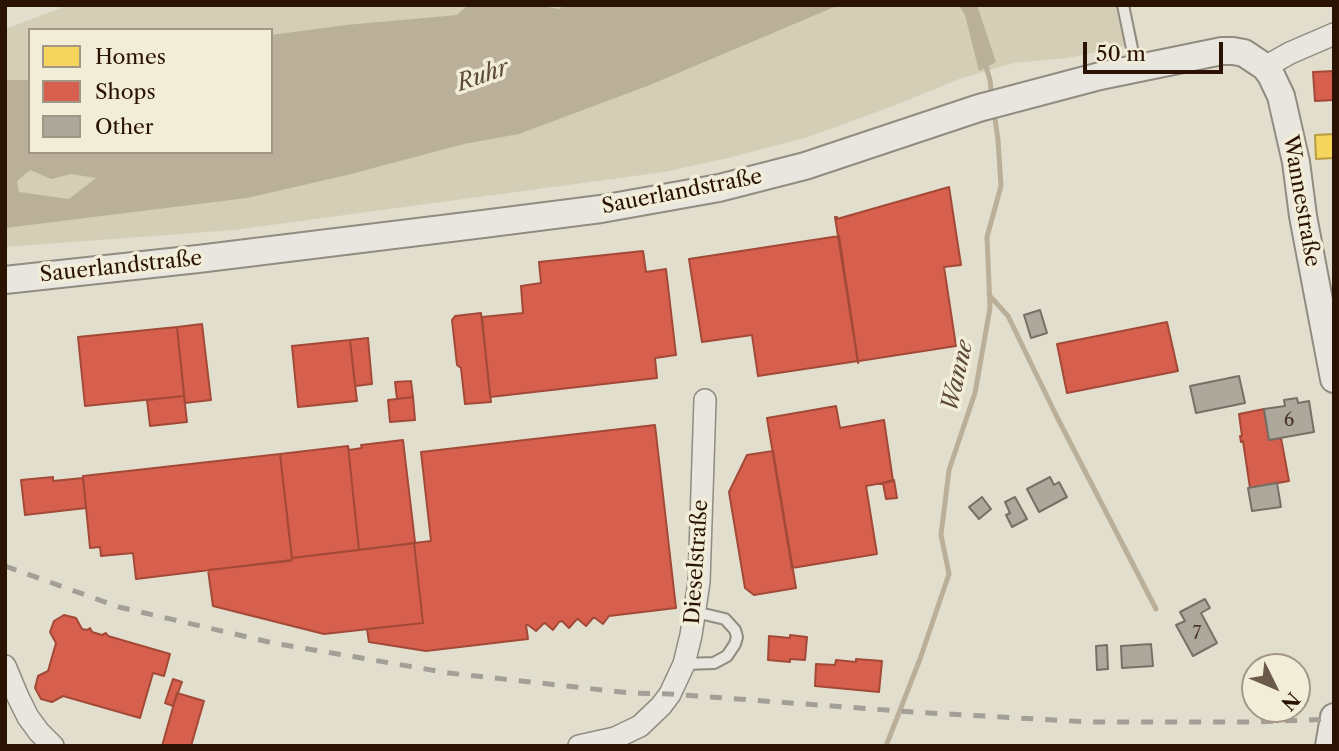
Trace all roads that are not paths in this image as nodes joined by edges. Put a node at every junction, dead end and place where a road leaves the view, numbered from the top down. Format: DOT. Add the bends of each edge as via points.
graph roads {
  1 [pos="1123,5"];
  2 [pos="1334,34"];
  3 [pos="1265,68"];
  4 [pos="1136,69"];
  5 [pos="5,280"];
  6 [pos="1334,379"];
  7 [pos="705,400"];
  8 [pos="695,612"];
  9 [pos="684,664"];
  10 [pos="5,666"];
  11 [pos="1334,717"];
  12 [pos="53,746"];
  13 [pos="579,746"];
  14 [pos="1329,746"];
  1 -- 4 [label="lane"];
  2 -- 3 [label="street"];
  3 -- 4 [label="street, Sauerlandstraße" via="1244,53 1222,51"];
  3 -- 6 [label="street, Wannestraße" via="1286,113"];
  4 -- 5 [label="street, Sauerlandstraße" via="979,107 805,166 719,188 601,209"];
  7 -- 8 [label="street, Dieselstraße"];
  8 -- 9 [label="street, Dieselstraße"];
  8 -- 9 [label="lane" via="725,619 737,637 727,656 714,663"];
  9 -- 13 [label="street, Dieselstraße" via="662,706 640,726 615,738"];
  10 -- 12 [label="street" via="14,700"];
  11 -- 14 [label="street"];
}
